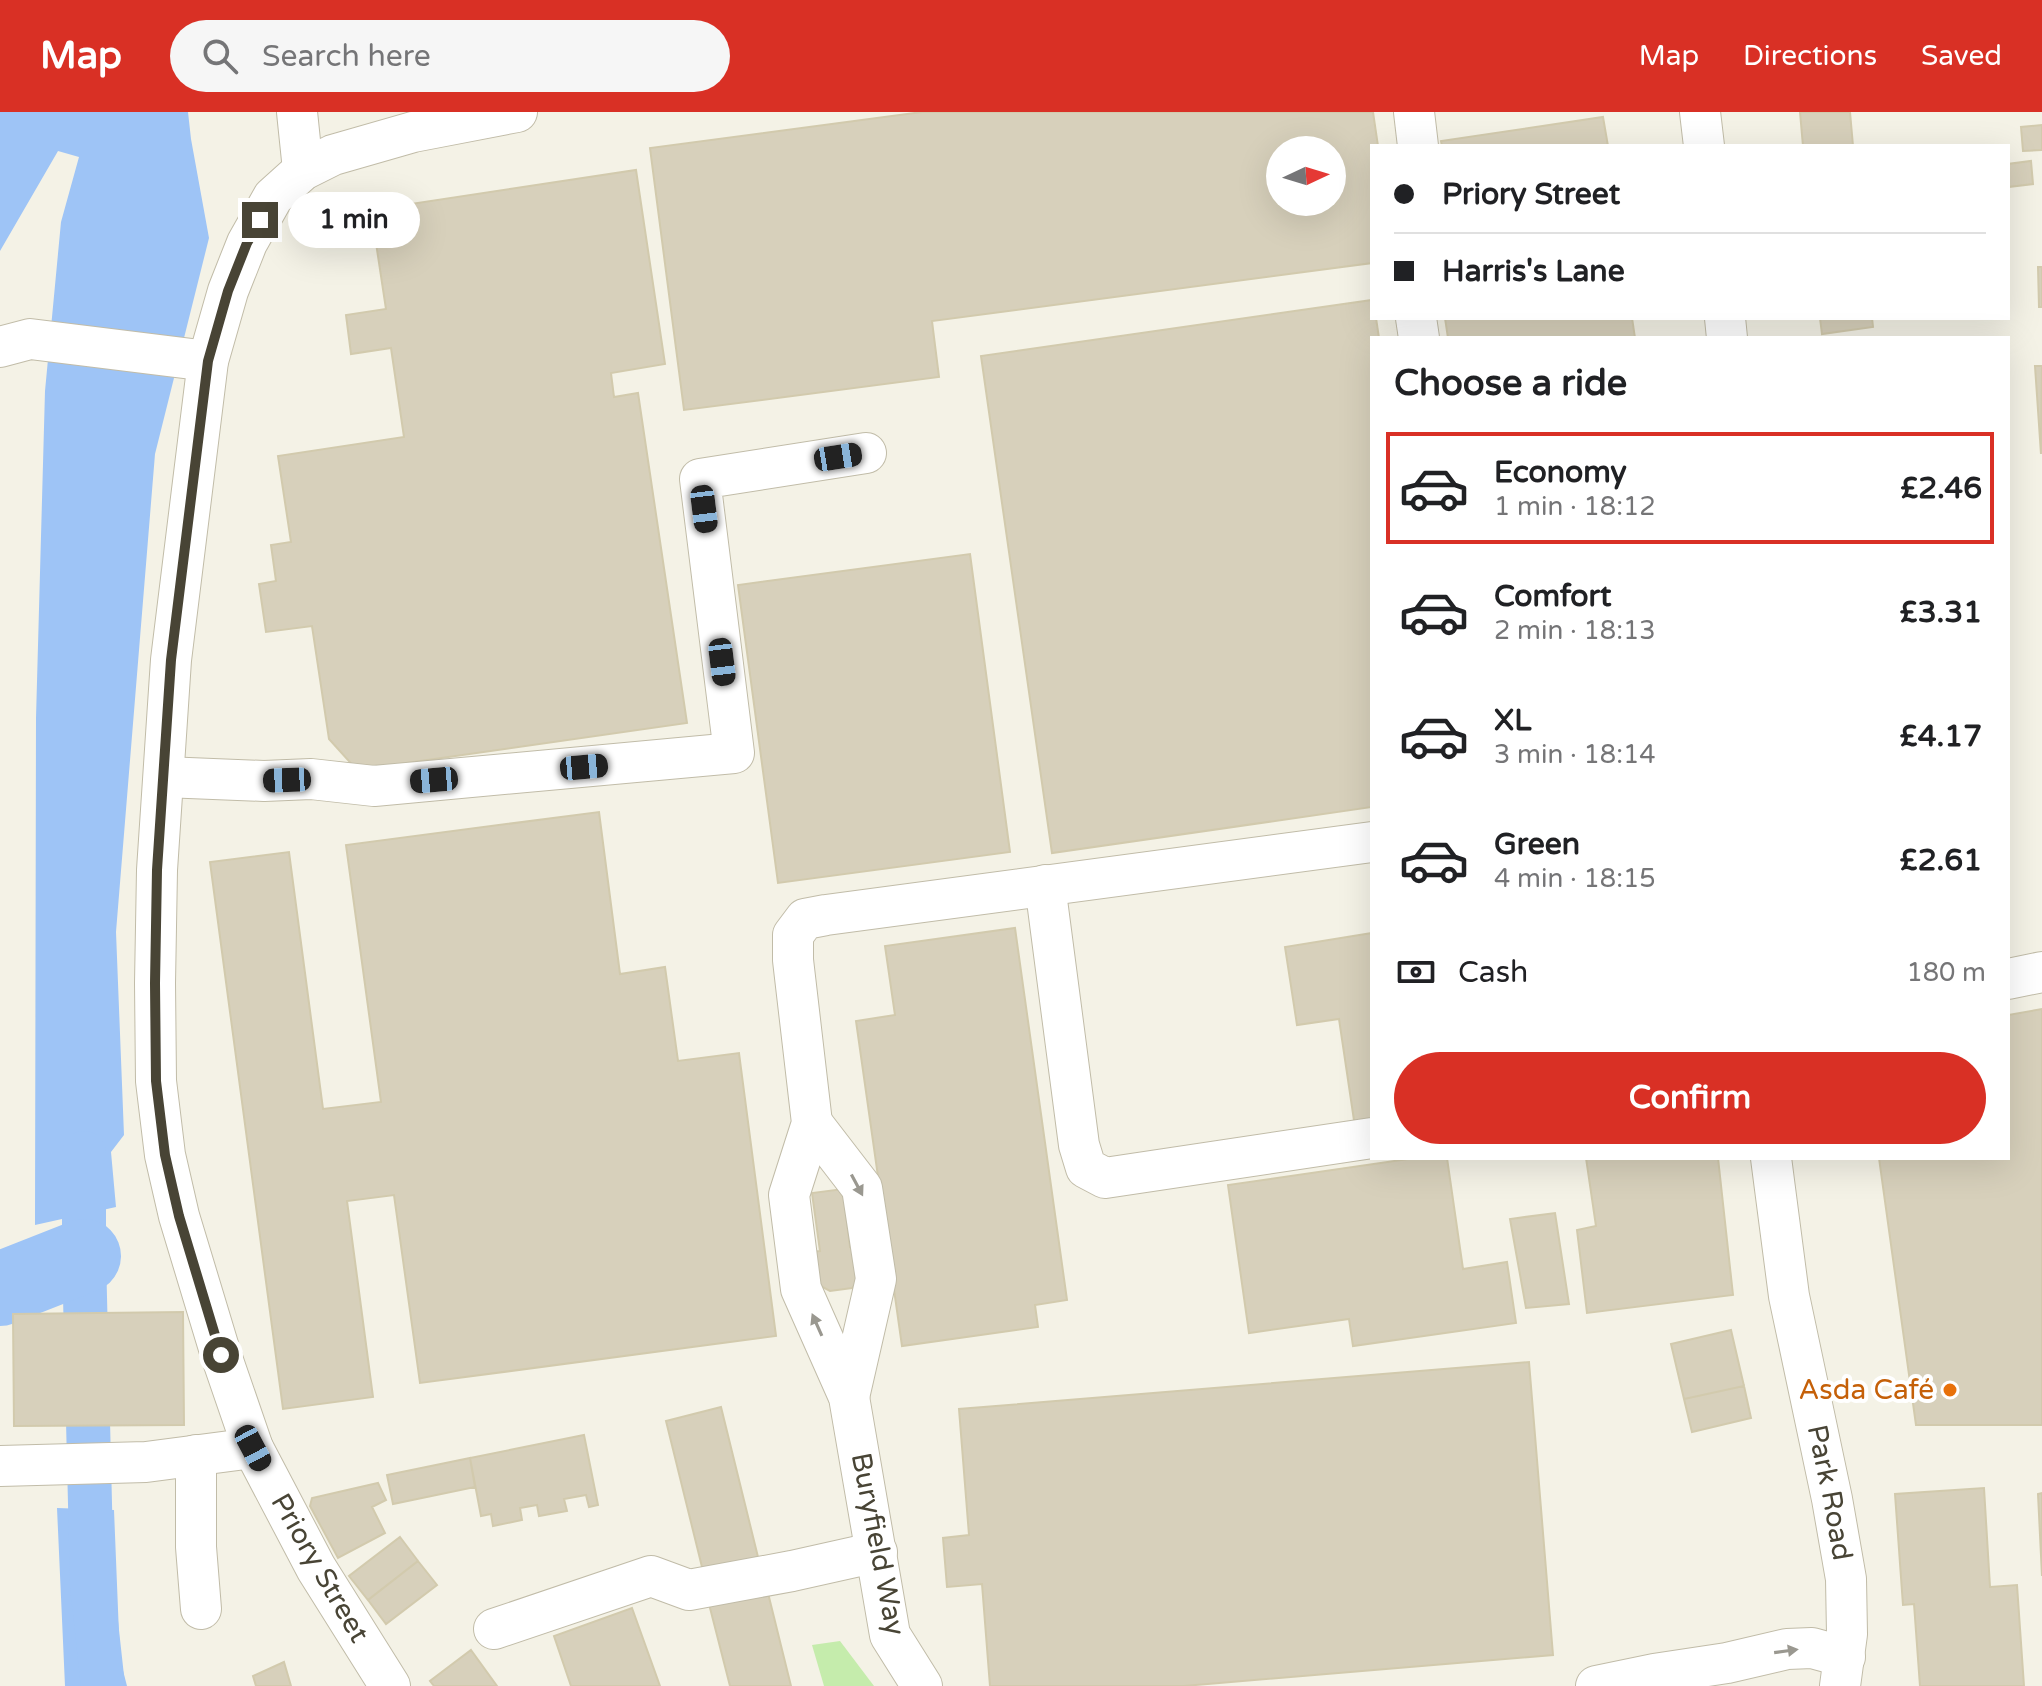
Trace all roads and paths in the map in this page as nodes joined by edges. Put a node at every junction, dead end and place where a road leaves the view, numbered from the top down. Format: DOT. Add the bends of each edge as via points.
graph roads {
  1 [pos="297,112"];
  2 [pos="517,112"];
  3 [pos="1414,112"];
  4 [pos="1700,112"];
  5 [pos="1418,144"];
  6 [pos="1704,144"];
  7 [pos="303,170"];
  8 [pos="0,347"];
  9 [pos="208,361"];
  10 [pos="866,453"];
  11 [pos="164,777"];
  12 [pos="1370,842"];
  13 [pos="1045,885"];
  14 [pos="2042,972"];
  15 [pos="2010,979"];
  16 [pos="812,1123"];
  17 [pos="1370,1138"];
  18 [pos="1771,1160"];
  19 [pos="849,1397"];
  20 [pos="253,1448"];
  21 [pos="196,1455"];
  22 [pos="0,1466"];
  23 [pos="877,1552"];
  24 [pos="201,1609"];
  25 [pos="494,1629"];
  26 [pos="1842,1671"];
  27 [pos="1742,1674"];
  28 [pos="390,1686"];
  29 [pos="922,1686"];
  30 [pos="1596,1686"];
  1 -- 7 [label="street"];
  2 -- 7 [label="street, Priory Street" via="413,132 333,155"];
  3 -- 5 [label="street"];
  4 -- 6 [label="street"];
  7 -- 9 [label="street, Priory Street" via="273,197 247,243"];
  8 -- 9 [label="street" via="30,339"];
  9 -- 11 [label="street, Priory Street" via="171,660"];
  10 -- 11 [label="street" via="700,479 734,753 374,786 311,779"];
  11 -- 20 [label="street, Priory Street" via="155,983 156,1081 165,1155 179,1216"];
  12 -- 13 [label="street"];
  13 -- 16 [label="street" via="805,919 793,935 793,960"];
  13 -- 17 [label="street" via="1086,1168 1105,1178"];
  14 -- 15 [label="street"];
  19 -- 16 [label="street, one-way" via="801,1289 789,1195"];
  16 -- 19 [label="street, one-way" via="862,1188 876,1279"];
  18 -- 26 [label="street, Park Road" via="1789,1296 1846,1579"];
  19 -- 23 [label="street, Buryfield Way"];
  20 -- 21 [label="street"];
  20 -- 28 [label="street, Priory Street" via="316,1568"];
  21 -- 22 [label="street" via="146,1462"];
  21 -- 24 [label="street"];
  23 -- 25 [label="street" via="689,1590 651,1576"];
  23 -- 29 [label="street, Buryfield Way" via="890,1635"];
  27 -- 26 [label="street, one-way" via="1787,1649 1812,1648"];
  27 -- 30 [label="street" via="1654,1674"];
}
